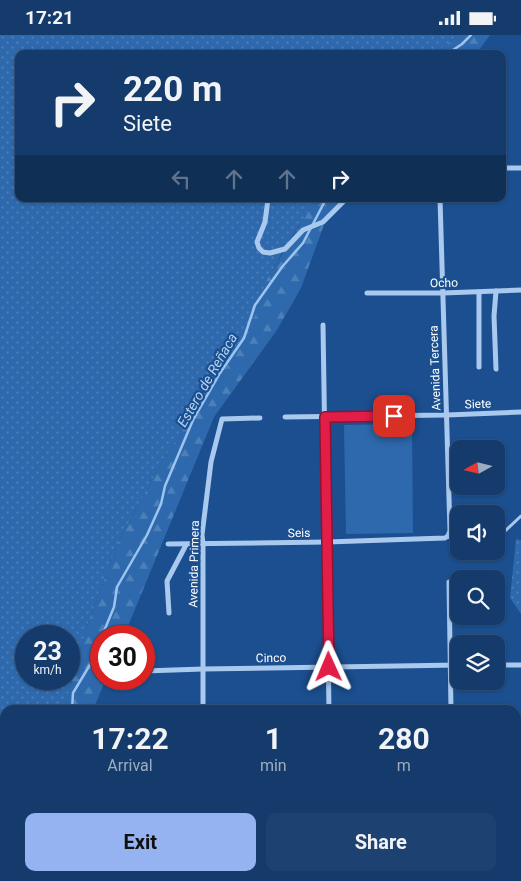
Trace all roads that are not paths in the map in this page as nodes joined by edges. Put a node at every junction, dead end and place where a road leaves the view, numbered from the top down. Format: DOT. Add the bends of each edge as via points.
graph roads {
  1 [pos="506,168"];
  2 [pos="521,168"];
  3 [pos="268,202"];
  4 [pos="343,202"];
  5 [pos="440,202"];
  6 [pos="521,290"];
  7 [pos="479,291"];
  8 [pos="496,291"];
  9 [pos="366,293"];
  10 [pos="443,293"];
  11 [pos="324,325"];
  12 [pos="479,367"];
  13 [pos="496,369"];
  14 [pos="521,412"];
  15 [pos="447,415"];
  16 [pos="285,417"];
  17 [pos="325,417"];
  18 [pos="260,418"];
  19 [pos="521,516"];
  20 [pos="505,531"];
  21 [pos="448,536"];
  22 [pos="327,542"];
  23 [pos="168,544"];
  24 [pos="203,544"];
  25 [pos="186,545"];
  26 [pos="449,582"];
  27 [pos="169,613"];
  28 [pos="450,665"];
  29 [pos="505,665"];
  30 [pos="521,665"];
  31 [pos="329,667"];
  32 [pos="203,669"];
  33 [pos="155,671"];
  34 [pos="451,690"];
  35 [pos="203,705"];
  36 [pos="329,705"];
  37 [pos="451,705"];
  1 -- 2 [label="street"];
  3 -- 4 [label="street" via="265,222 257,241 263,252 270,253 285,249 303,230 323,222"];
  5 -- 10 [label="street, Avenida Tercera"];
  6 -- 8 [label="street, Ocho"];
  7 -- 8 [label="street, Ocho"];
  7 -- 10 [label="street, Ocho"];
  7 -- 12 [label="street"];
  8 -- 13 [label="street"];
  9 -- 10 [label="street, Ocho"];
  10 -- 15 [label="street, Avenida Tercera"];
  11 -- 17 [label="street"];
  14 -- 15 [label="street, Siete"];
  15 -- 17 [label="street, Siete"];
  15 -- 21 [label="street, Avenida Tercera"];
  16 -- 17 [label="street, Siete"];
  17 -- 22 [label="street"];
  18 -- 24 [label="street, Avenida Primera" via="222,419 211,462"];
  19 -- 20 [label="lane"];
  21 -- 22 [label="street, Seis" via="445,539"];
  22 -- 24 [label="street, Seis"];
  22 -- 31 [label="street"];
  23 -- 25 [label="street, Seis"];
  24 -- 25 [label="street, Seis"];
  24 -- 32 [label="street, Avenida Primera"];
  25 -- 27 [label="street" via="166,581"];
  26 -- 28 [label="street"];
  28 -- 31 [label="street, Cinco"];
  29 -- 30 [label="street"];
  31 -- 32 [label="street, Cinco"];
  31 -- 36 [label="street"];
  32 -- 33 [label="street, Cinco"];
  32 -- 35 [label="street, Avenida Primera"];
  34 -- 37 [label="street"];
}
